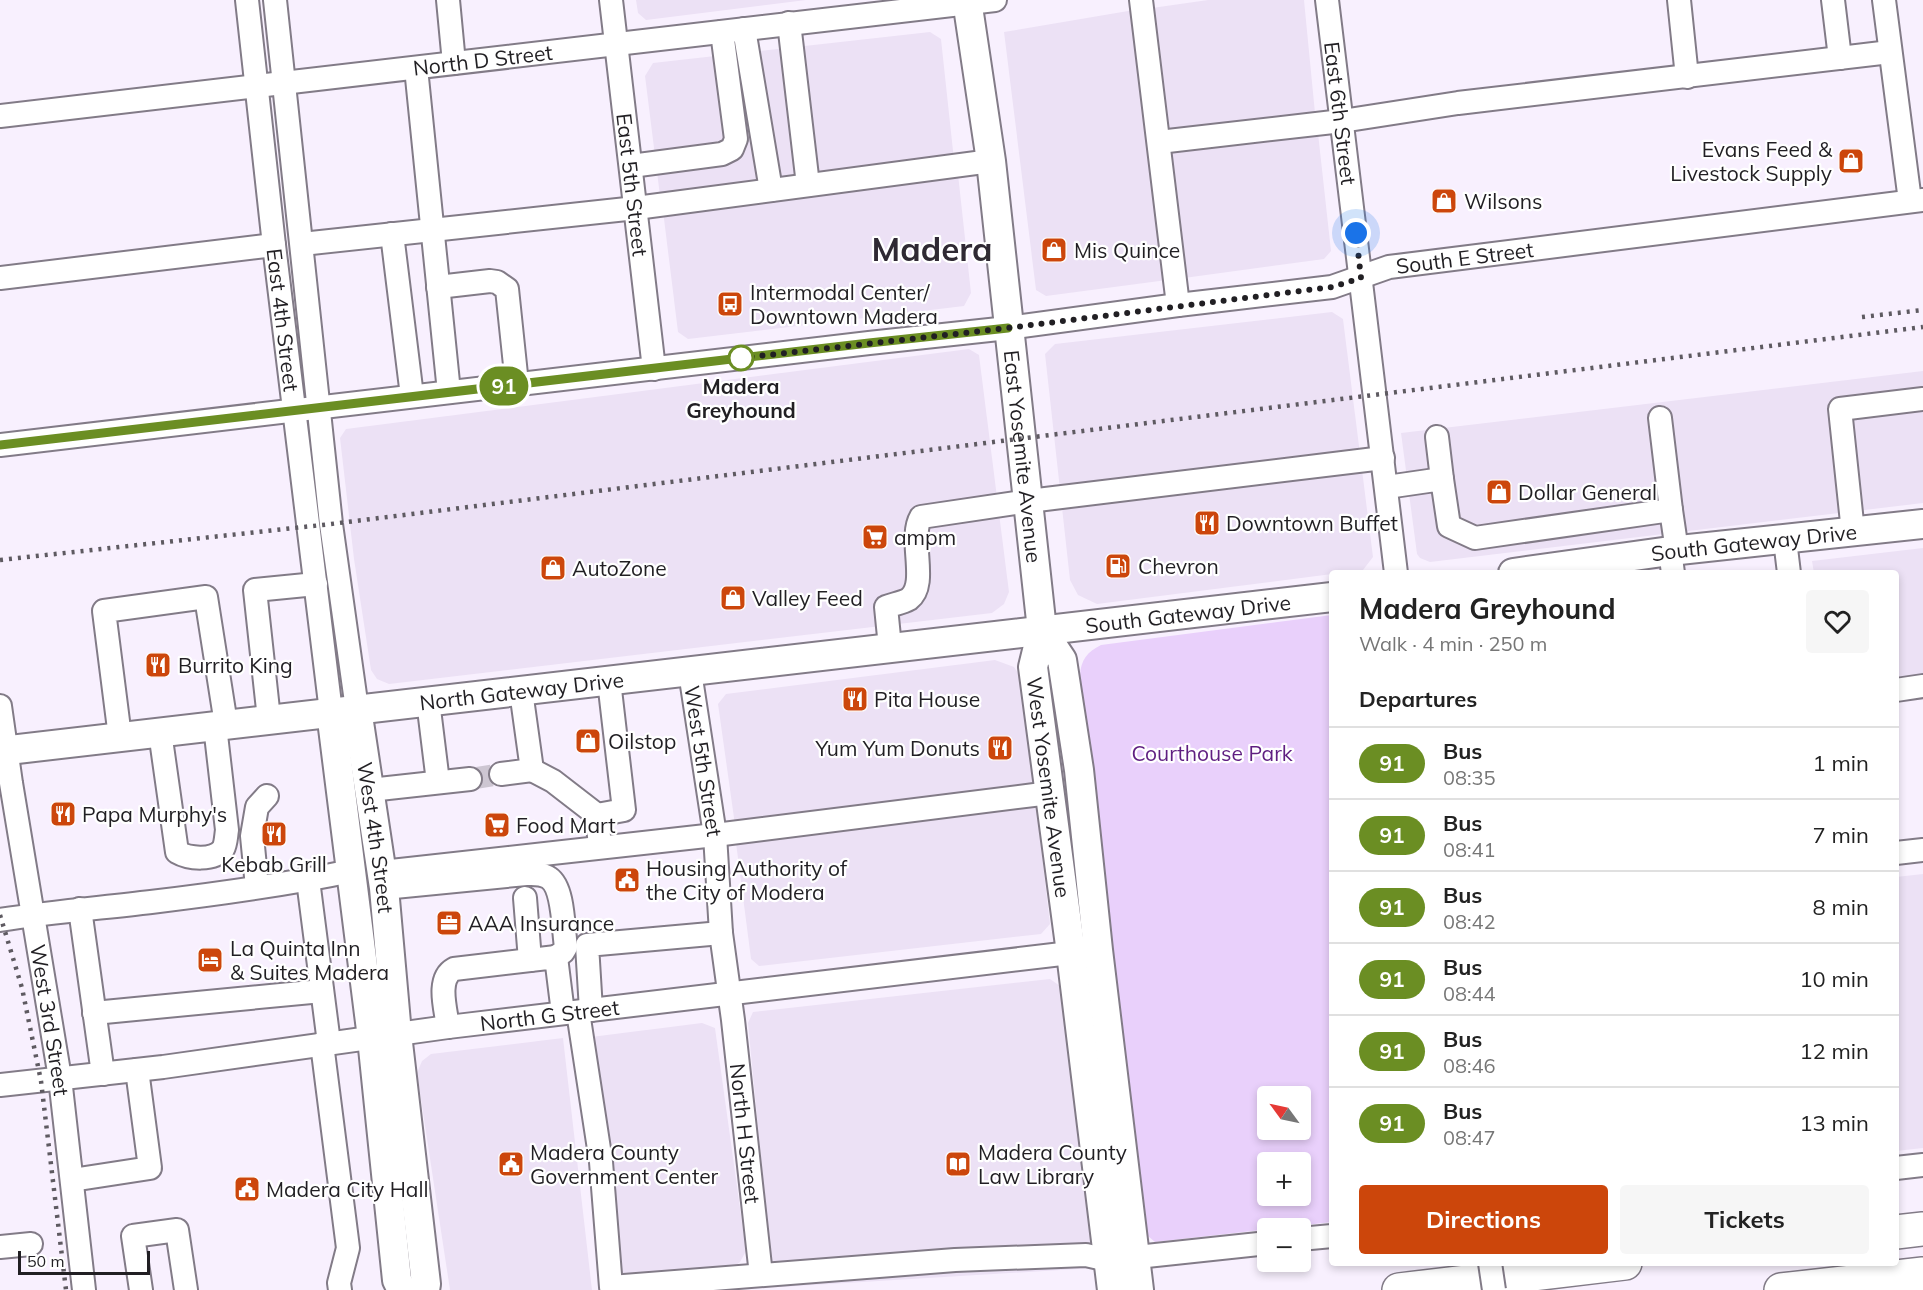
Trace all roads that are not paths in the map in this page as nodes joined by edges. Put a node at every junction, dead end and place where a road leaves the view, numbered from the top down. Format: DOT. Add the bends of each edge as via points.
graph roads {
  1 [pos="247,0"];
  2 [pos="275,0"];
  3 [pos="448,0"];
  4 [pos="611,0"];
  5 [pos="995,0"];
  6 [pos="1142,0"];
  7 [pos="1328,0"];
  8 [pos="1679,0"];
  9 [pos="1833,0"];
  10 [pos="1884,0"];
  11 [pos="967,2"];
  12 [pos="870,7"];
  13 [pos="842,9"];
  14 [pos="789,23"];
  15 [pos="733,31"];
  16 [pos="616,45"];
  17 [pos="1890,52"];
  18 [pos="1840,58"];
  19 [pos="454,63"];
  20 [pos="416,68"];
  21 [pos="1688,77"];
  22 [pos="284,83"];
  23 [pos="258,86"];
  24 [pos="0,116"];
  25 [pos="1342,121"];
  26 [pos="1158,142"];
  27 [pos="991,161"];
  28 [pos="631,166"];
  29 [pos="808,185"];
  30 [pos="771,190"];
  31 [pos="1916,200"];
  32 [pos="636,208"];
  33 [pos="432,230"];
  34 [pos="392,234"];
  35 [pos="302,244"];
  36 [pos="274,245"];
  37 [pos="0,278"];
  38 [pos="1361,278"];
  39 [pos="438,287"];
  40 [pos="1178,305"];
  41 [pos="1008,328"];
  42 [pos="654,369"];
  43 [pos="517,384"];
  44 [pos="448,392"];
  45 [pos="412,396"];
  46 [pos="1923,399"];
  47 [pos="319,408"];
  48 [pos="295,410"];
  49 [pos="1660,418"];
  50 [pos="1437,437"];
  51 [pos="0,445"];
  52 [pos="1382,450"];
  53 [pos="1442,479"];
  54 [pos="1387,487"];
  55 [pos="1029,501"];
  56 [pos="1671,510"];
  57 [pos="1923,524"];
  58 [pos="1853,532"];
  59 [pos="1785,540"];
  60 [pos="1673,558"];
  61 [pos="1396,570"];
  62 [pos="1546,570"];
  63 [pos="1789,570"];
  64 [pos="316,584"];
  65 [pos="1329,597"];
  66 [pos="1042,630"];
  67 [pos="890,647"];
  68 [pos="690,672"];
  69 [pos="609,681"];
  70 [pos="1923,686"];
  71 [pos="1899,690"];
  72 [pos="521,691"];
  73 [pos="428,701"];
  74 [pos="0,706"];
  75 [pos="344,710"];
  76 [pos="269,719"];
  77 [pos="220,725"];
  78 [pos="160,732"];
  79 [pos="120,737"];
  80 [pos="3,751"];
  81 [pos="532,770"];
  82 [pos="501,774"];
  83 [pos="470,779"];
  84 [pos="438,782"];
  85 [pos="370,790"];
  86 [pos="1050,793"];
  87 [pos="267,796"];
  88 [pos="597,815"];
  89 [pos="715,836"];
  90 [pos="600,847"];
  91 [pos="1923,850"];
  92 [pos="1899,853"];
  93 [pos="201,857"];
  94 [pos="351,871"];
  95 [pos="308,880"];
  96 [pos="383,880"];
  97 [pos="257,887"];
  98 [pos="203,894"];
  99 [pos="525,897"];
  100 [pos="80,909"];
  101 [pos="33,914"];
  102 [pos="0,920"];
  103 [pos="721,933"];
  104 [pos="1085,951"];
  105 [pos="556,957"];
  106 [pos="530,960"];
  107 [pos="322,991"];
  108 [pos="729,993"];
  109 [pos="577,1012"];
  110 [pos="94,1013"];
  111 [pos="448,1027"];
  112 [pos="384,1036"];
  113 [pos="326,1044"];
  114 [pos="137,1070"];
  115 [pos="103,1074"];
  116 [pos="60,1078"];
  117 [pos="0,1085"];
  118 [pos="1923,1165"];
  119 [pos="1899,1168"];
  120 [pos="72,1180"];
  121 [pos="1923,1229"];
  122 [pos="1899,1232"];
  123 [pos="1329,1236"];
  124 [pos="1311,1238"];
  125 [pos="32,1244"];
  126 [pos="1257,1244"];
  127 [pos="0,1247"];
  128 [pos="1137,1257"];
  129 [pos="1108,1260"];
  130 [pos="1490,1266"];
  131 [pos="1600,1266"];
  132 [pos="1923,1274"];
  133 [pos="761,1275"];
  134 [pos="84,1290"];
  135 [pos="141,1290"];
  136 [pos="186,1290"];
  137 [pos="340,1290"];
  138 [pos="402,1290"];
  139 [pos="425,1290"];
  140 [pos="1112,1290"];
  141 [pos="1139,1290"];
  142 [pos="1399,1290"];
  143 [pos="1494,1290"];
  144 [pos="1780,1290"];
  1 -- 23 [label="street, East 4th Street"];
  2 -- 22 [label="street, East 4th Street"];
  3 -- 19 [label="street"];
  4 -- 16 [label="street, East 5th Street"];
  5 -- 11 [label="street, North D Street"];
  6 -- 26 [label="street"];
  7 -- 25 [label="street, East 6th Street"];
  8 -- 21 [label="street"];
  9 -- 18 [label="street"];
  10 -- 17 [label="street"];
  11 -- 12 [label="street, North D Street"];
  11 -- 27 [label="main road, East Yosemite Avenue"];
  12 -- 13 [label="street, North D Street"];
  13 -- 14 [label="street, North D Street"];
  14 -- 15 [label="street, North D Street"];
  14 -- 29 [label="street"];
  15 -- 16 [label="street, North D Street"];
  15 -- 28 [label="street" via="736,139 732,149"];
  15 -- 30 [label="street"];
  16 -- 19 [label="street, North D Street"];
  16 -- 28 [label="street, East 5th Street"];
  17 -- 18 [label="street"];
  17 -- 31 [label="street"];
  18 -- 21 [label="street"];
  19 -- 20 [label="street, North D Street"];
  20 -- 22 [label="street, North D Street"];
  20 -- 33 [label="street"];
  21 -- 25 [label="street" via="1458,103"];
  22 -- 23 [label="street, North D Street"];
  22 -- 35 [label="street, East 4th Street"];
  23 -- 24 [label="street, North D Street"];
  23 -- 36 [label="street, East 4th Street"];
  25 -- 26 [label="street"];
  25 -- 38 [label="street, East 6th Street"];
  26 -- 40 [label="street"];
  27 -- 29 [label="street"];
  27 -- 41 [label="main road, East Yosemite Avenue"];
  28 -- 32 [label="street, East 5th Street"];
  29 -- 30 [label="street"];
  30 -- 32 [label="street"];
  31 -- 38 [label="street, South E Street" via="1389,267"];
  32 -- 33 [label="street"];
  32 -- 42 [label="street, East 5th Street"];
  33 -- 34 [label="street"];
  33 -- 39 [label="street"];
  34 -- 35 [label="street"];
  34 -- 45 [label="street"];
  35 -- 47 [label="street, East 4th Street"];
  36 -- 37 [label="street"];
  36 -- 48 [label="street, East 4th Street"];
  38 -- 40 [label="street, South E Street" via="1332,287"];
  38 -- 52 [label="street, East 6th Street"];
  39 -- 43 [label="street" via="490,281 507,289"];
  39 -- 44 [label="street"];
  40 -- 41 [label="street, South E Street"];
  41 -- 42 [label="street, South E Street"];
  41 -- 55 [label="main road, East Yosemite Avenue"];
  42 -- 43 [label="street, South E Street"];
  43 -- 44 [label="street, South E Street"];
  44 -- 45 [label="street, South E Street"];
  45 -- 47 [label="street, South E Street"];
  46 -- 58 [label="street" via="1840,409"];
  47 -- 48 [label="street, South E Street"];
  47 -- 75 [label="street, East 4th Street"];
  48 -- 51 [label="street, South E Street"];
  48 -- 64 [label="street, East 4th Street"];
  49 -- 56 [label="street"];
  50 -- 53 [label="street"];
  52 -- 54 [label="street, East 6th Street"];
  52 -- 55 [label="street"];
  53 -- 54 [label="street"];
  53 -- 56 [label="street" via="1449,526 1475,538"];
  54 -- 61 [label="street, East 6th Street"];
  55 -- 66 [label="main road, East Yosemite Avenue"];
  55 -- 67 [label="street" via="921,517 916,531 918,588 911,597 886,607"];
  56 -- 60 [label="street"];
  57 -- 58 [label="main road, South Gateway Drive"];
  58 -- 59 [label="main road, South Gateway Drive"];
  59 -- 60 [label="main road, South Gateway Drive"];
  59 -- 63 [label="street"];
  60 -- 62 [label="main road, South Gateway Drive"];
  64 -- 75 [label="street, East 4th Street"];
  64 -- 76 [label="street" via="255,590"];
  65 -- 66 [label="main road, South Gateway Drive"];
  66 -- 67 [label="main road, North Gateway Drive"];
  66 -- 86 [label="main road, West Yosemite Avenue" via="1033,667"];
  66 -- 104 [label="main road, West Yosemite Avenue" via="1062,660 1079,770"];
  67 -- 68 [label="main road, North Gateway Drive"];
  68 -- 69 [label="main road, North Gateway Drive"];
  68 -- 89 [label="street, West 5th Street"];
  69 -- 72 [label="main road, North Gateway Drive"];
  69 -- 88 [label="street" via="624,810"];
  70 -- 71 [label="street"];
  72 -- 73 [label="main road, North Gateway Drive"];
  72 -- 81 [label="street"];
  73 -- 75 [label="main road, North Gateway Drive"];
  73 -- 84 [label="street"];
  74 -- 80 [label="street, West 3rd Street"];
  75 -- 76 [label="main road, North Gateway Drive"];
  75 -- 85 [label="main road, West 4th Street"];
  75 -- 94 [label="main road, West 4th Street"];
  76 -- 77 [label="main road, North Gateway Drive"];
  77 -- 78 [label="main road, North Gateway Drive"];
  77 -- 79 [label="street" via="206,597 104,611"];
  77 -- 93 [label="street" via="225,846 217,854"];
  78 -- 79 [label="main road, North Gateway Drive"];
  78 -- 93 [label="street" via="177,852"];
  79 -- 80 [label="main road, North Gateway Drive"];
  80 -- 101 [label="street, West 3rd Street"];
  81 -- 82 [label="street"];
  81 -- 88 [label="street" via="553,780"];
  83 -- 84 [label="street"];
  84 -- 85 [label="street"];
  85 -- 96 [label="main road, West 4th Street"];
  86 -- 89 [label="street"];
  86 -- 104 [label="main road, West Yosemite Avenue"];
  87 -- 97 [label="street" via="257,807 252,836"];
  88 -- 90 [label="street"];
  89 -- 90 [label="street"];
  89 -- 103 [label="street, West 5th Street"];
  90 -- 96 [label="street"];
  91 -- 92 [label="street"];
  93 -- 98 [label="street"];
  94 -- 95 [label="street"];
  94 -- 112 [label="main road, West 4th Street"];
  95 -- 97 [label="street"];
  95 -- 107 [label="street"];
  96 -- 105 [label="street" via="539,873 548,876 559,890 566,947"];
  96 -- 112 [label="main road, West 4th Street"];
  97 -- 98 [label="street"];
  98 -- 100 [label="street"];
  99 -- 106 [label="street"];
  100 -- 101 [label="street"];
  100 -- 110 [label="street"];
  101 -- 102 [label="street"];
  101 -- 116 [label="street, West 3rd Street"];
  103 -- 108 [label="street, West 5th Street"];
  103 -- 109 [label="street" via="587,945"];
  104 -- 108 [label="street, North G Street"];
  104 -- 128 [label="main road, West Yosemite Avenue"];
  104 -- 129 [label="main road, West Yosemite Avenue"];
  105 -- 106 [label="street"];
  105 -- 109 [label="street"];
  106 -- 111 [label="street" via="448,972 444,979"];
  107 -- 110 [label="street"];
  107 -- 113 [label="street"];
  108 -- 109 [label="street, North G Street"];
  108 -- 133 [label="street, North H Street"];
  109 -- 111 [label="street, North G Street"];
  109 -- 133 [label="street" via="601,1162 611,1287"];
  110 -- 115 [label="street"];
  111 -- 112 [label="street, North G Street"];
  112 -- 113 [label="street, North G Street"];
  112 -- 138 [label="main road, West 4th Street" via="397,1280"];
  112 -- 139 [label="main road, West 4th Street"];
  113 -- 114 [label="street, North G Street"];
  113 -- 137 [label="street" via="348,1248"];
  114 -- 115 [label="street, North G Street"];
  114 -- 120 [label="street" via="150,1168"];
  115 -- 116 [label="street, North G Street"];
  116 -- 117 [label="street, North G Street"];
  116 -- 120 [label="street, West 3rd Street"];
  118 -- 119 [label="street"];
  120 -- 134 [label="street, West 3rd Street"];
  121 -- 122 [label="highway"];
  123 -- 124 [label="street"];
  125 -- 127 [label="street"];
  126 -- 128 [label="street"];
  128 -- 129 [label="main road"];
  128 -- 141 [label="main road, West Yosemite Avenue"];
  129 -- 133 [label="street" via="1086,1255 955,1260"];
  129 -- 140 [label="main road, West Yosemite Avenue"];
  130 -- 143 [label="street, bridge"];
  131 -- 142 [label="highway"];
  132 -- 144 [label="highway"];
  135 -- 136 [label="street" via="133,1236 177,1230"];
}
